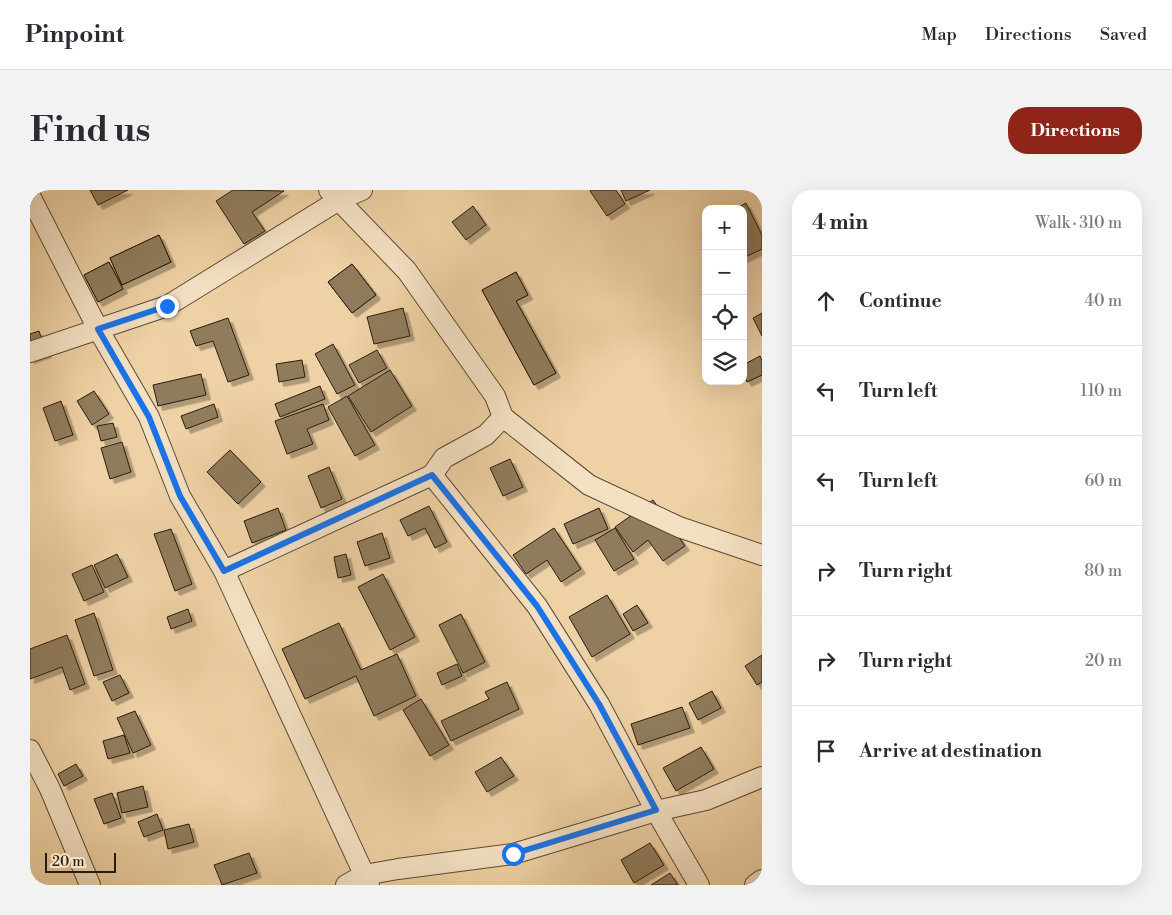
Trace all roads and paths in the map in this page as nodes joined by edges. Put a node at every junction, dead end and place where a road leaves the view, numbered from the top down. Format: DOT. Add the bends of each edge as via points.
graph roads {
  1 [pos="362,190"];
  2 [pos="334,195"];
  3 [pos="30,196"];
  4 [pos="98,329"];
  5 [pos="30,352"];
  6 [pos="503,417"];
  7 [pos="432,475"];
  8 [pos="762,555"];
  9 [pos="224,571"];
  10 [pos="30,750"];
  11 [pos="762,777"];
  12 [pos="656,810"];
  13 [pos="366,880"];
  14 [pos="762,880"];
  15 [pos="90,885"];
  16 [pos="346,885"];
  17 [pos="699,885"];
  18 [pos="755,885"];
  1 -- 2 [label="street"];
  2 -- 4 [label="street" via="167,306"];
  2 -- 6 [label="street" via="407,271 494,396"];
  3 -- 4 [label="street"];
  4 -- 5 [label="street"];
  4 -- 9 [label="street" via="149,417 180,496"];
  6 -- 7 [label="street" via="486,435 444,458"];
  6 -- 8 [label="street" via="589,485 679,527"];
  7 -- 9 [label="street"];
  7 -- 12 [label="street" via="537,606 599,704"];
  9 -- 13 [label="street"];
  10 -- 15 [label="street"];
  11 -- 12 [label="street" via="706,800"];
  12 -- 13 [label="street" via="513,854 398,869"];
  12 -- 17 [label="street"];
  13 -- 16 [label="street"];
  14 -- 18 [label="street"];
}
